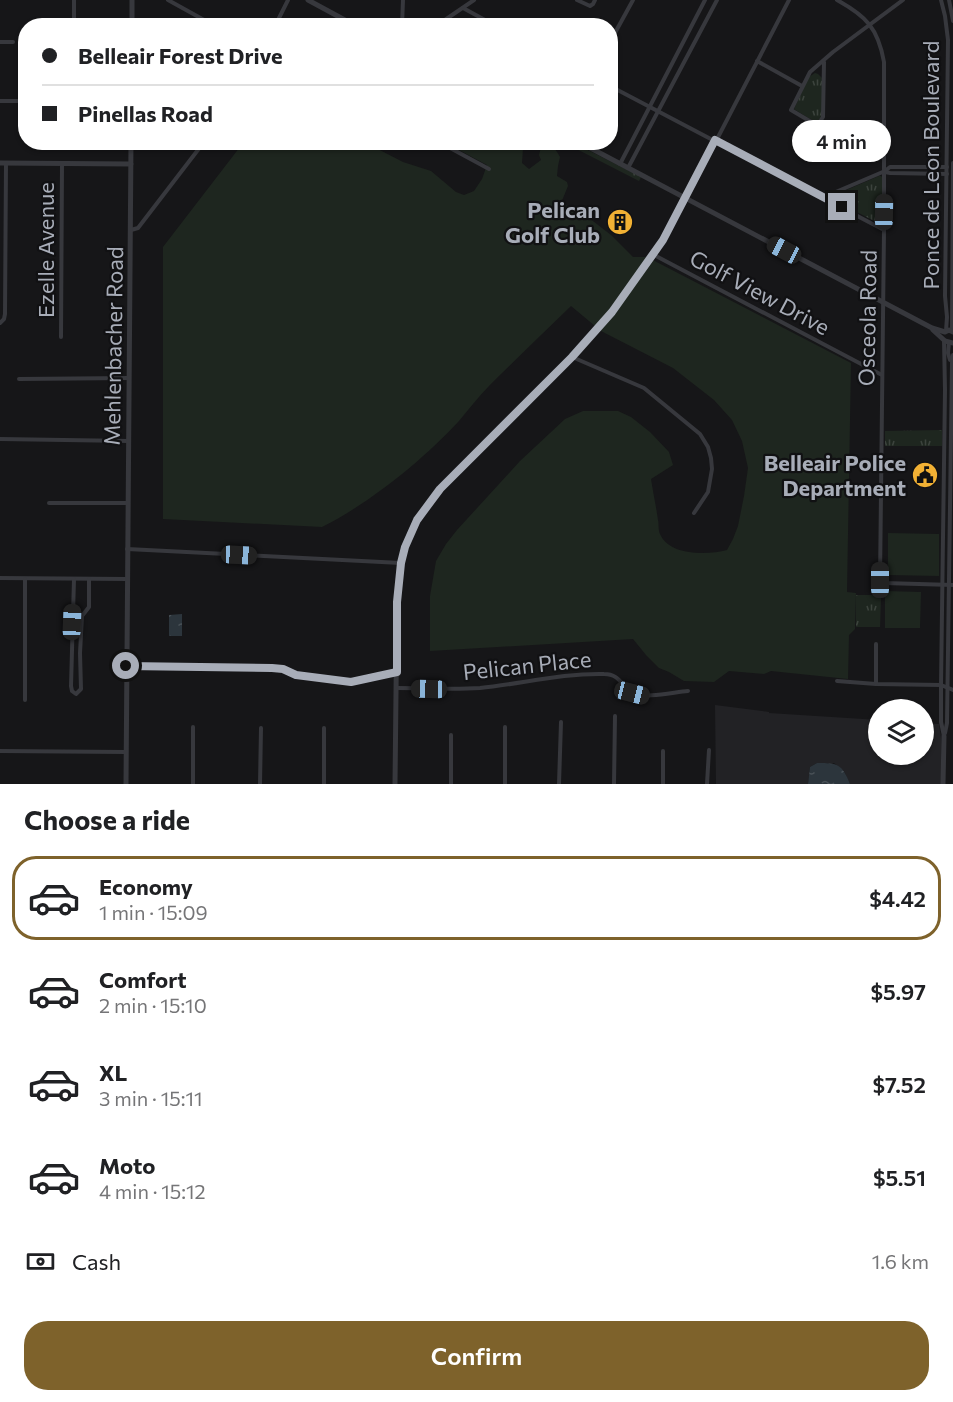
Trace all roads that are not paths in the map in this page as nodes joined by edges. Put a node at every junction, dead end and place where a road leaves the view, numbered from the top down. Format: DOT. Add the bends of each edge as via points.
graph roads {
  1 [pos="74,0"];
  2 [pos="132,0"];
  3 [pos="168,0"];
  4 [pos="288,0"];
  5 [pos="308,0"];
  6 [pos="403,0"];
  7 [pos="474,0"];
  8 [pos="577,0"];
  9 [pos="596,0"];
  10 [pos="633,0"];
  11 [pos="705,0"];
  12 [pos="717,0"];
  13 [pos="789,0"];
  14 [pos="837,0"];
  15 [pos="903,0"];
  16 [pos="941,0"];
  17 [pos="949,0"];
  18 [pos="953,5"];
  19 [pos="463,8"];
  20 [pos="74,18"];
  21 [pos="132,18"];
  22 [pos="198,18"];
  23 [pos="279,18"];
  24 [pos="342,18"];
  25 [pos="402,18"];
  26 [pos="448,18"];
  27 [pos="481,18"];
  28 [pos="953,21"];
  29 [pos="870,25"];
  30 [pos="618,27"];
  31 [pos="0,42"];
  32 [pos="13,42"];
  33 [pos="757,61"];
  34 [pos="824,62"];
  35 [pos="802,86"];
  36 [pos="618,90"];
  37 [pos="0,101"];
  38 [pos="18,101"];
  39 [pos="649,106"];
  40 [pos="659,111"];
  41 [pos="715,140"];
  42 [pos="131,150"];
  43 [pos="198,150"];
  44 [pos="454,150"];
  45 [pos="594,150"];
  46 [pos="3,163"];
  47 [pos="62,163"];
  48 [pos="131,164"];
  49 [pos="620,164"];
  50 [pos="953,165"];
  51 [pos="946,166"];
  52 [pos="628,168"];
  53 [pos="489,169"];
  54 [pos="885,171"];
  55 [pos="946,174"];
  56 [pos="953,174"];
  57 [pos="823,197"];
  58 [pos="686,199"];
  59 [pos="131,230"];
  60 [pos="884,230"];
  61 [pos="654,255"];
  62 [pos="883,302"];
  63 [pos="2,321"];
  64 [pos="952,321"];
  65 [pos="61,337"];
  66 [pos="949,337"];
  67 [pos="953,354"];
  68 [pos="572,357"];
  69 [pos="952,363"];
  70 [pos="882,375"];
  71 [pos="129,378"];
  72 [pos="19,379"];
  73 [pos="0,439"];
  74 [pos="129,441"];
  75 [pos="944,471"];
  76 [pos="952,471"];
  77 [pos="943,482"];
  78 [pos="952,482"];
  79 [pos="49,503"];
  80 [pos="127,503"];
  81 [pos="694,513"];
  82 [pos="127,549"];
  83 [pos="401,563"];
  84 [pos="0,578"];
  85 [pos="25,579"];
  86 [pos="74,579"];
  87 [pos="89,579"];
  88 [pos="127,579"];
  89 [pos="942,585"];
  90 [pos="951,585"];
  91 [pos="941,639"];
  92 [pos="951,639"];
  93 [pos="876,644"];
  94 [pos="126,666"];
  95 [pos="397,672"];
  96 [pos="837,681"];
  97 [pos="876,684"];
  98 [pos="941,686"];
  99 [pos="397,688"];
  100 [pos="951,689"];
  101 [pos="688,691"];
  102 [pos="25,700"];
  103 [pos="615,716"];
  104 [pos="561,722"];
  105 [pos="193,727"];
  106 [pos="505,727"];
  107 [pos="261,728"];
  108 [pos="324,728"];
  109 [pos="451,735"];
  110 [pos="944,736"];
  111 [pos="709,750"];
  112 [pos="0,751"];
  113 [pos="663,751"];
  114 [pos="126,752"];
  115 [pos="126,784"];
  116 [pos="193,784"];
  117 [pos="260,784"];
  118 [pos="324,784"];
  119 [pos="394,784"];
  120 [pos="451,784"];
  121 [pos="505,784"];
  122 [pos="560,784"];
  123 [pos="614,784"];
  124 [pos="663,784"];
  125 [pos="707,784"];
  126 [pos="943,784"];
  1 -- 20 [label="street"];
  2 -- 21 [label="street"];
  3 -- 22 [label="street"];
  4 -- 23 [label="street"];
  5 -- 24 [label="street"];
  6 -- 25 [label="street"];
  7 -- 19 [label="street"];
  8 -- 9 [label="street" via="590,6"];
  10 -- 30 [label="street"];
  11 -- 39 [label="street"];
  12 -- 40 [label="street"];
  13 -- 33 [label="street"];
  14 -- 29 [label="street, Osceola Road" via="854,9"];
  15 -- 29 [label="street"];
  16 -- 51 [label="street, Ponce de Leon Boulevard" via="948,40"];
  17 -- 18 [label="street"];
  17 -- 28 [label="street, Ponce de Leon Boulevard"];
  19 -- 26 [label="street"];
  19 -- 27 [label="street"];
  29 -- 34 [label="street"];
  29 -- 54 [label="street, Osceola Road" via="885,62"];
  31 -- 32 [label="street"];
  33 -- 35 [label="street"];
  33 -- 41 [label="street"];
  34 -- 35 [label="street" via="810,72"];
  34 -- 35 [label="street" via="824,117 819,123 791,110"];
  36 -- 39 [label="street"];
  37 -- 38 [label="street"];
  39 -- 40 [label="street"];
  39 -- 49 [label="street"];
  40 -- 41 [label="street"];
  40 -- 52 [label="street"];
  41 -- 57 [label="street"];
  41 -- 58 [label="street"];
  42 -- 48 [label="street, Mehlenbacher Road"];
  43 -- 59 [label="street" via="138,228"];
  44 -- 53 [label="street"];
  45 -- 49 [label="street"];
  46 -- 47 [label="street"];
  46 -- 63 [label="street"];
  47 -- 48 [label="street"];
  47 -- 65 [label="street, Ezelle Avenue"];
  48 -- 59 [label="street, Mehlenbacher Road"];
  49 -- 52 [label="street"];
  50 -- 51 [label="street"];
  50 -- 56 [label="street, Ponce de Leon Boulevard"];
  51 -- 54 [label="street" via="890,166"];
  51 -- 55 [label="street, Ponce de Leon Boulevard"];
  52 -- 58 [label="street"];
  54 -- 55 [label="street"];
  54 -- 57 [label="street"];
  54 -- 60 [label="street, Osceola Road"];
  55 -- 56 [label="street"];
  55 -- 66 [label="street, Ponce de Leon Boulevard" via="945,296"];
  56 -- 64 [label="street, Ponce de Leon Boulevard"];
  57 -- 60 [label="street"];
  58 -- 61 [label="street"];
  58 -- 62 [label="street"];
  59 -- 71 [label="street, Mehlenbacher Road"];
  60 -- 62 [label="street, Osceola Road"];
  61 -- 68 [label="street"];
  61 -- 70 [label="street, Golf View Drive"];
  62 -- 66 [label="street"];
  62 -- 70 [label="street, Osceola Road"];
  64 -- 66 [label="street, Ponce de Leon Boulevard"];
  66 -- 69 [label="street, Ponce de Leon Boulevard"];
  66 -- 75 [label="street, Ponce de Leon Boulevard"];
  67 -- 69 [label="street, Ponce de Leon Boulevard"];
  68 -- 81 [label="street" via="644,388 700,435 708,447 712,469 708,492"];
  68 -- 83 [label="street" via="440,489 417,520"];
  69 -- 76 [label="street, Ponce de Leon Boulevard"];
  70 -- 89 [label="street, Osceola Road" via="880,580 884,584"];
  71 -- 72 [label="street"];
  71 -- 74 [label="street, Mehlenbacher Road"];
  73 -- 74 [label="street"];
  74 -- 80 [label="street, Mehlenbacher Road"];
  75 -- 76 [label="street"];
  75 -- 77 [label="street, Ponce de Leon Boulevard"];
  76 -- 78 [label="street, Ponce de Leon Boulevard"];
  77 -- 78 [label="street"];
  77 -- 89 [label="street, Ponce de Leon Boulevard"];
  78 -- 90 [label="street, Ponce de Leon Boulevard"];
  79 -- 80 [label="street"];
  80 -- 82 [label="street, Mehlenbacher Road"];
  82 -- 83 [label="street"];
  82 -- 88 [label="street, Mehlenbacher Road"];
  83 -- 95 [label="street"];
  84 -- 85 [label="street"];
  85 -- 86 [label="street"];
  85 -- 102 [label="street"];
  86 -- 87 [label="street"];
  86 -- 87 [label="street" via="71,686 76,694 81,689 82,616 89,607"];
  87 -- 88 [label="street"];
  88 -- 94 [label="street, Mehlenbacher Road"];
  89 -- 90 [label="street"];
  89 -- 91 [label="street, Ponce de Leon Boulevard"];
  90 -- 92 [label="street, Ponce de Leon Boulevard"];
  91 -- 92 [label="street"];
  91 -- 98 [label="street, Ponce de Leon Boulevard"];
  92 -- 100 [label="street, Ponce de Leon Boulevard"];
  93 -- 97 [label="street"];
  94 -- 95 [label="street" via="272,668 351,682"];
  94 -- 114 [label="street, Mehlenbacher Road"];
  95 -- 99 [label="street"];
  96 -- 97 [label="street"];
  97 -- 98 [label="street"];
  98 -- 100 [label="street"];
  98 -- 110 [label="street, Ponce de Leon Boulevard"];
  99 -- 101 [label="street, Pelican Place" via="480,688 605,674 616,676 632,693 644,696"];
  99 -- 119 [label="street"];
  100 -- 110 [label="street, Ponce de Leon Boulevard"];
  103 -- 123 [label="street"];
  104 -- 122 [label="street"];
  105 -- 116 [label="street"];
  106 -- 121 [label="street"];
  107 -- 117 [label="street"];
  108 -- 118 [label="street"];
  109 -- 120 [label="street"];
  110 -- 126 [label="street, Ponce de Leon Boulevard"];
  111 -- 125 [label="street"];
  112 -- 114 [label="street"];
  113 -- 124 [label="street"];
  114 -- 115 [label="street, Mehlenbacher Road"];
}
